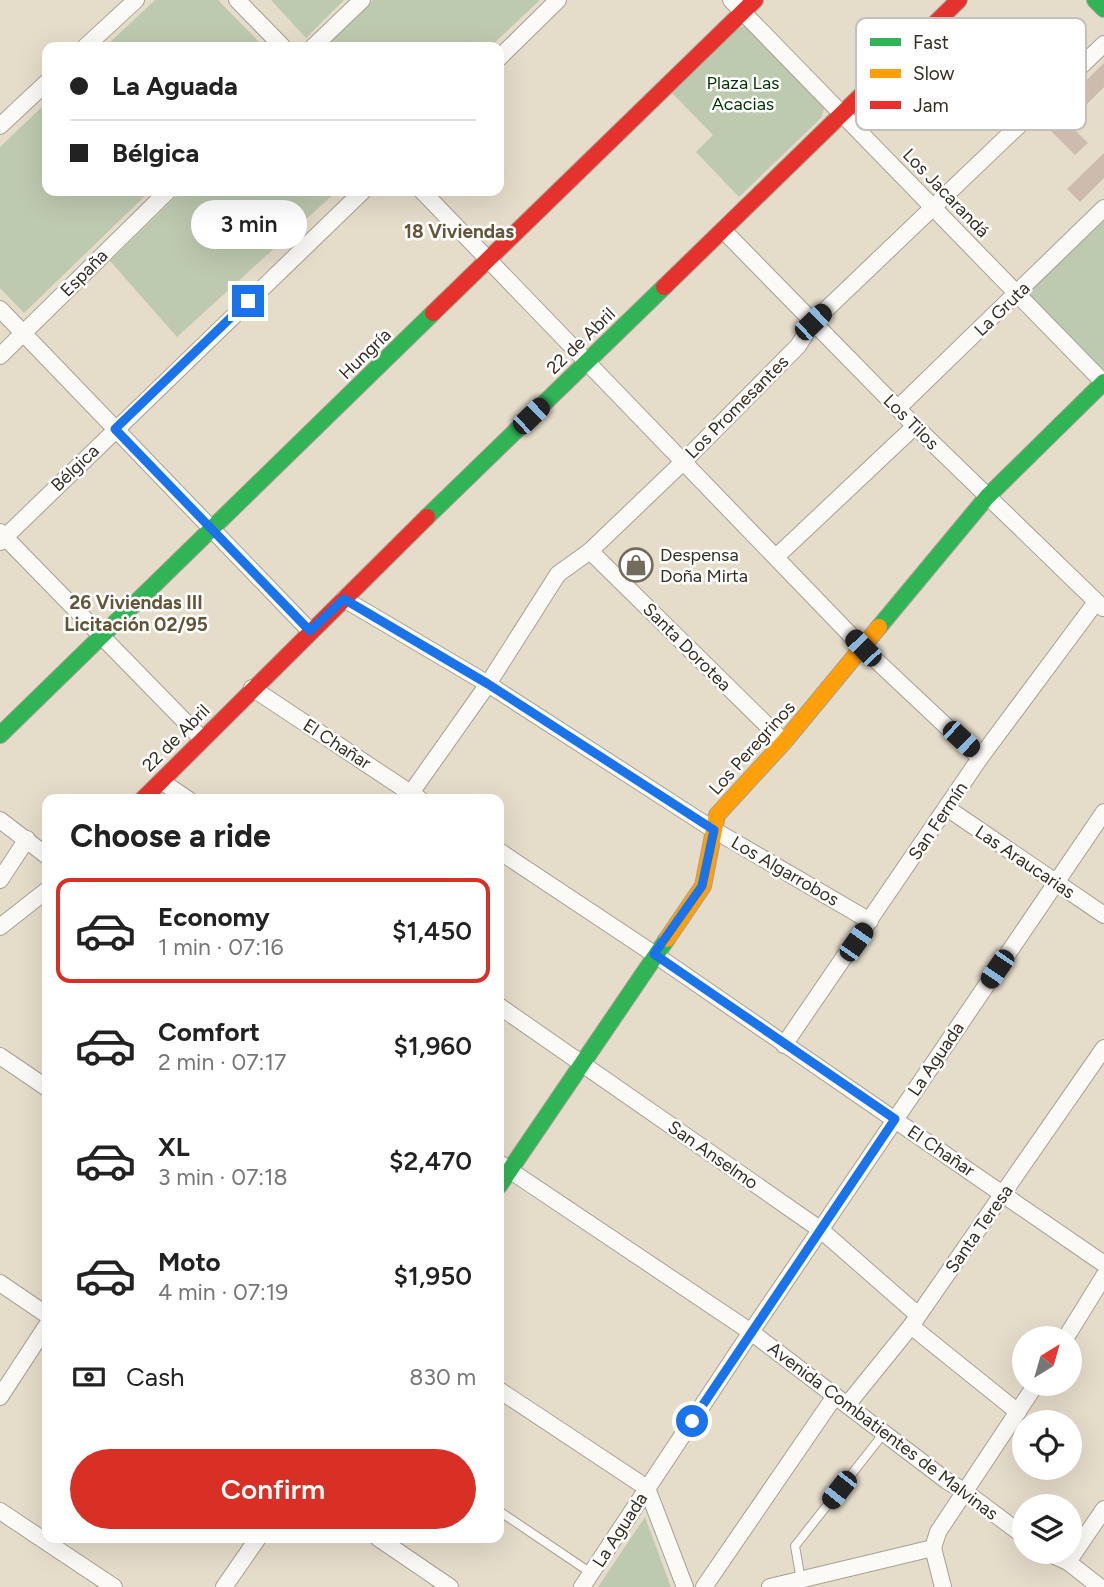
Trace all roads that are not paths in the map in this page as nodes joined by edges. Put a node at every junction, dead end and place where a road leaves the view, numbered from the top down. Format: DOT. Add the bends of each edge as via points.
graph roads {
  1 [pos="136,0"];
  2 [pos="237,0"];
  3 [pos="362,0"];
  4 [pos="558,0"];
  5 [pos="731,0"];
  6 [pos="755,0"];
  7 [pos="959,0"];
  8 [pos="1095,0"];
  9 [pos="1104,9"];
  10 [pos="743,12"];
  11 [pos="940,18"];
  12 [pos="90,42"];
  13 [pos="278,42"];
  14 [pos="318,42"];
  15 [pos="1104,44"];
  16 [pos="504,53"];
  17 [pos="1086,61"];
  18 [pos="42,87"];
  19 [pos="856,99"];
  20 [pos="842,113"];
  21 [pos="0,126"];
  22 [pos="856,128"];
  23 [pos="858,130"];
  24 [pos="1013,130"];
  25 [pos="162,196"];
  26 [pos="358,196"];
  27 [pos="427,196"];
  28 [pos="932,207"];
  29 [pos="1104,208"];
  30 [pos="723,230"];
  31 [pos="489,260"];
  32 [pos="1017,294"];
  33 [pos="0,309"];
  34 [pos="813,322"];
  35 [pos="23,333"];
  36 [pos="0,356"];
  37 [pos="588,361"];
  38 [pos="1104,382"];
  39 [pos="898,408"];
  40 [pos="915,426"];
  41 [pos="115,429"];
  42 [pos="684,461"];
  43 [pos="987,497"];
  44 [pos="212,530"];
  45 [pos="2,537"];
  46 [pos="590,551"];
  47 [pos="776,557"];
  48 [pos="344,599"];
  49 [pos="1100,606"];
  50 [pos="310,631"];
  51 [pos="103,637"];
  52 [pos="863,648"];
  53 [pos="488,684"];
  54 [pos="252,688"];
  55 [pos="0,735"];
  56 [pos="202,739"];
  57 [pos="784,742"];
  58 [pos="980,758"];
  59 [pos="161,781"];
  60 [pos="148,794"];
  61 [pos="180,794"];
  62 [pos="407,794"];
  63 [pos="416,794"];
  64 [pos="947,808"];
  65 [pos="1104,812"];
  66 [pos="0,820"];
  67 [pos="714,830"];
  68 [pos="27,839"];
  69 [pos="42,852"];
  70 [pos="504,854"];
  71 [pos="0,880"];
  72 [pos="1056,883"];
  73 [pos="42,894"];
  74 [pos="1104,915"];
  75 [pos="870,922"];
  76 [pos="0,927"];
  77 [pos="654,954"];
  78 [pos="504,1009"];
  79 [pos="785,1045"];
  80 [pos="1104,1048"];
  81 [pos="0,1056"];
  82 [pos="581,1062"];
  83 [pos="42,1085"];
  84 [pos="895,1119"];
  85 [pos="504,1166"];
  86 [pos="1003,1194"];
  87 [pos="821,1230"];
  88 [pos="1104,1264"];
  89 [pos="1104,1276"];
  90 [pos="0,1283"];
  91 [pos="42,1312"];
  92 [pos="915,1321"];
  93 [pos="1073,1326"];
  94 [pos="751,1332"];
  95 [pos="42,1333"];
  96 [pos="504,1393"];
  97 [pos="0,1397"];
  98 [pos="841,1401"];
  99 [pos="1016,1410"];
  100 [pos="1012,1421"];
  101 [pos="884,1433"];
  102 [pos="648,1488"];
  103 [pos="964,1491"];
  104 [pos="1104,1509"];
  105 [pos="0,1511"];
  106 [pos="504,1514"];
  107 [pos="1012,1527"];
  108 [pos="42,1539"];
  109 [pos="1082,1541"];
  110 [pos="48,1543"];
  111 [pos="255,1543"];
  112 [pos="385,1543"];
  113 [pos="933,1548"];
  114 [pos="1071,1564"];
  115 [pos="591,1573"];
  116 [pos="802,1583"];
  117 [pos="114,1587"];
  118 [pos="224,1587"];
  119 [pos="450,1587"];
  120 [pos="582,1587"];
  121 [pos="685,1587"];
  122 [pos="704,1587"];
  123 [pos="769,1587"];
  124 [pos="943,1587"];
  125 [pos="1100,1587"];
  1 -- 12 [label="street"];
  2 -- 13 [label="street"];
  3 -- 14 [label="street"];
  4 -- 16 [label="street"];
  5 -- 10 [label="street, Los Jacarandá"];
  6 -- 10 [label="street, Hungría"];
  7 -- 11 [label="street, 22 de Abril"];
  8 -- 9 [label="street"];
  10 -- 20 [label="street, Los Jacarandá"];
  10 -- 31 [label="street, Hungría"];
  15 -- 17 [label="street, Los Promesantes"];
  18 -- 21 [label="street"];
  19 -- 20 [label="street, 22 de Abril"];
  20 -- 22 [label="street, Los Jacarandá"];
  20 -- 30 [label="street, 22 de Abril"];
  23 -- 28 [label="street, Los Jacarandá"];
  24 -- 28 [label="street, Los Promesantes"];
  25 -- 35 [label="street, España"];
  26 -- 41 [label="street, Bélgica"];
  27 -- 31 [label="street"];
  28 -- 32 [label="street, Los Jacarandá"];
  28 -- 34 [label="street, Los Promesantes"];
  29 -- 32 [label="street, La Gruta"];
  30 -- 34 [label="street, Los Tilos"];
  30 -- 37 [label="street, 22 de Abril"];
  31 -- 37 [label="street"];
  31 -- 44 [label="street, Hungría"];
  32 -- 38 [label="street, Los Jacarandá"];
  32 -- 39 [label="street, La Gruta"];
  33 -- 35 [label="street"];
  34 -- 39 [label="street, Los Tilos"];
  34 -- 42 [label="street, Los Promesantes" via="797,346"];
  35 -- 36 [label="street, España"];
  35 -- 41 [label="street"];
  37 -- 42 [label="street"];
  37 -- 48 [label="street, 22 de Abril"];
  38 -- 43 [label="street, Los Peregrinos"];
  39 -- 40 [label="street, Los Tilos"];
  40 -- 43 [label="street, Los Tilos"];
  40 -- 47 [label="street"];
  41 -- 44 [label="street"];
  41 -- 45 [label="street, Bélgica"];
  42 -- 46 [label="street, Los Promesantes"];
  42 -- 47 [label="street"];
  43 -- 49 [label="street, Los Tilos"];
  43 -- 52 [label="street, Los Peregrinos"];
  44 -- 50 [label="street"];
  44 -- 51 [label="street, Hungría"];
  45 -- 51 [label="street"];
  46 -- 53 [label="street, Los Promesantes" via="558,574"];
  46 -- 57 [label="street, Santa Dorotea"];
  47 -- 52 [label="street"];
  48 -- 50 [label="street, 22 de Abril"];
  48 -- 53 [label="street, Los Algarrobos"];
  49 -- 58 [label="street, San Fermín"];
  50 -- 54 [label="street, 22 de Abril"];
  51 -- 55 [label="street, Hungría"];
  51 -- 56 [label="street"];
  52 -- 57 [label="street, Los Peregrinos"];
  52 -- 58 [label="street"];
  53 -- 63 [label="street, Los Promesantes"];
  53 -- 67 [label="street, Los Algarrobos"];
  54 -- 56 [label="street, 22 de Abril"];
  54 -- 62 [label="street, El Chañar"];
  56 -- 59 [label="street, 22 de Abril"];
  57 -- 67 [label="street, Los Peregrinos" via="717,815"];
  58 -- 64 [label="street, San Fermín"];
  59 -- 60 [label="street, 22 de Abril"];
  59 -- 61 [label="street"];
  64 -- 72 [label="street, Las Araucarias"];
  64 -- 75 [label="street, San Fermín"];
  65 -- 72 [label="street, La Aguada"];
  66 -- 68 [label="street"];
  67 -- 75 [label="street, Los Algarrobos"];
  67 -- 77 [label="street, Los Peregrinos" via="702,886"];
  68 -- 69 [label="street"];
  68 -- 71 [label="street"];
  70 -- 77 [label="street, El Chañar"];
  72 -- 74 [label="street, Las Araucarias"];
  72 -- 84 [label="street, La Aguada"];
  73 -- 76 [label="street"];
  75 -- 79 [label="street, San Fermín"];
  77 -- 79 [label="street, El Chañar"];
  77 -- 82 [label="street, Los Peregrinos"];
  78 -- 82 [label="street, San Anselmo"];
  79 -- 84 [label="street, El Chañar"];
  80 -- 86 [label="street, Santa Teresa"];
  81 -- 83 [label="street"];
  82 -- 85 [label="street, Los Peregrinos"];
  82 -- 87 [label="street, San Anselmo"];
  84 -- 86 [label="street, El Chañar"];
  84 -- 87 [label="street, La Aguada"];
  85 -- 94 [label="street, Avenida Combatientes de Malvinas"];
  86 -- 88 [label="street, El Chañar"];
  86 -- 92 [label="street, Santa Teresa"];
  87 -- 92 [label="street, San Anselmo"];
  87 -- 94 [label="street, La Aguada"];
  89 -- 93 [label="street"];
  90 -- 91 [label="street"];
  92 -- 98 [label="street, Santa Teresa"];
  92 -- 99 [label="street, San Anselmo"];
  94 -- 98 [label="street, Avenida Combatientes de Malvinas"];
  94 -- 102 [label="street, La Aguada"];
  95 -- 97 [label="street"];
  96 -- 102 [label="street"];
  98 -- 101 [label="street, Avenida Combatientes de Malvinas"];
  98 -- 122 [label="street, Santa Teresa"];
  100 -- 103 [label="street"];
  101 -- 103 [label="street, Avenida Combatientes de Malvinas"];
  101 -- 116 [label="lane" via="795,1546"];
  102 -- 115 [label="street, La Aguada"];
  102 -- 121 [label="street"];
  103 -- 107 [label="street, Avenida Combatientes de Malvinas"];
  103 -- 113 [label="street"];
  104 -- 109 [label="street"];
  105 -- 108 [label="street"];
  106 -- 115 [label="lane"];
  110 -- 117 [label="street"];
  111 -- 118 [label="street"];
  112 -- 119 [label="street"];
  113 -- 116 [label="street"];
  113 -- 124 [label="street"];
  114 -- 125 [label="street"];
  115 -- 120 [label="street, La Aguada"];
  116 -- 123 [label="street"];
}
